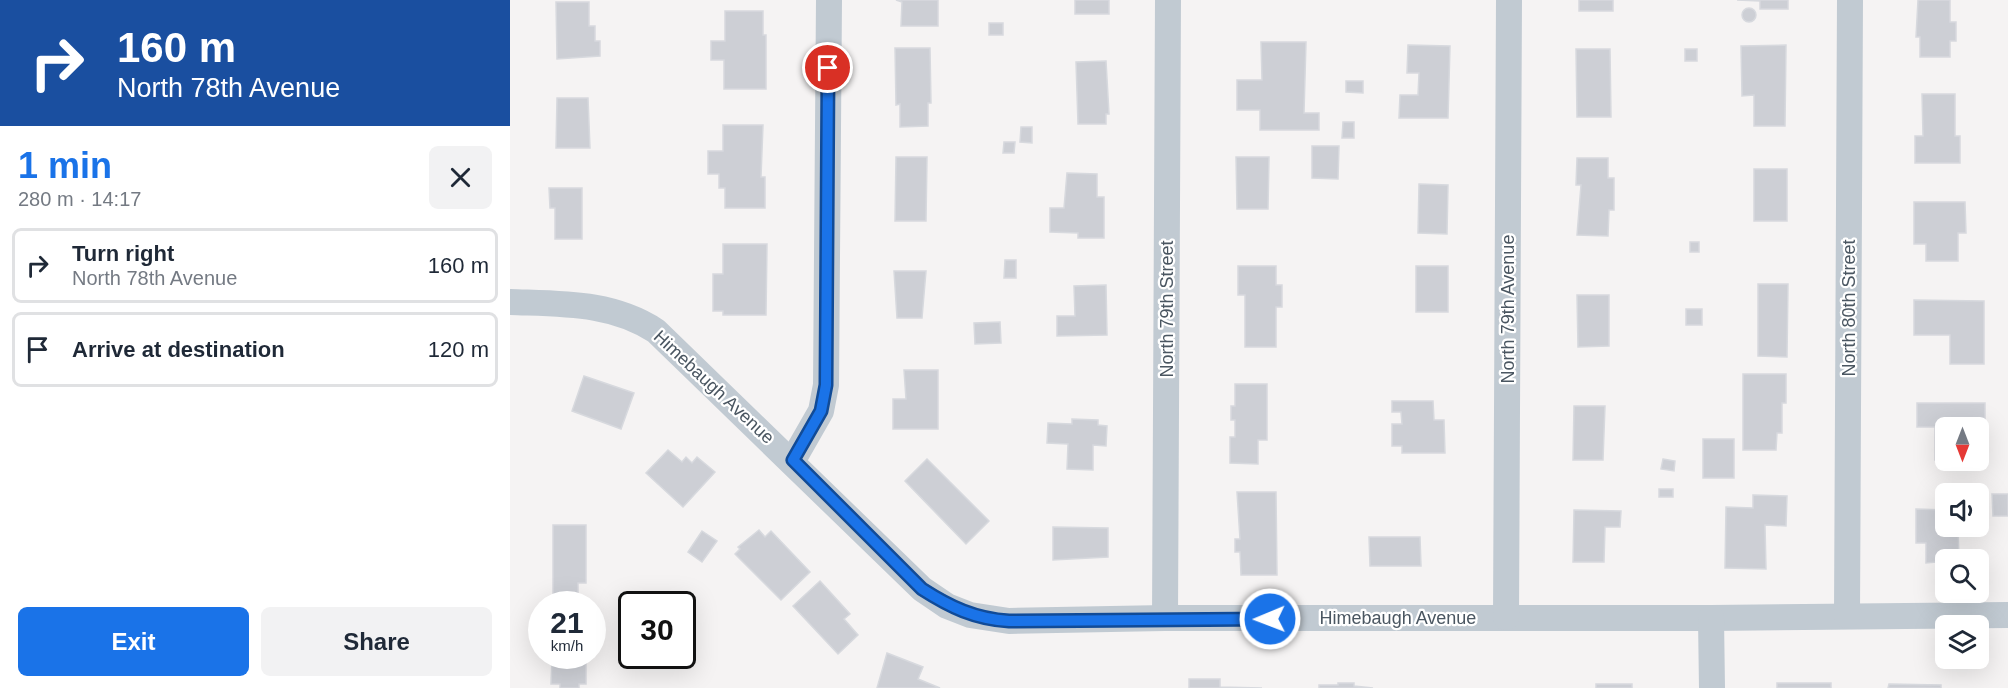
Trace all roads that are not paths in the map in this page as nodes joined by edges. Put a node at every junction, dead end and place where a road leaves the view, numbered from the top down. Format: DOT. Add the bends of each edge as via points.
graph roads {
  1 [pos="829,0"];
  2 [pos="1168,0"];
  3 [pos="1509,0"];
  4 [pos="1850,0"];
  5 [pos="510,302"];
  6 [pos="793,460"];
  7 [pos="1847,615"];
  8 [pos="2008,615"];
  9 [pos="1506,617"];
  10 [pos="1165,618"];
  11 [pos="1711,618"];
  12 [pos="1712,688"];
  1 -- 6 [label="street" via="826,385 821,411"];
  2 -- 10 [label="street, North 79th Street"];
  3 -- 9 [label="street, North 79th Avenue"];
  4 -- 7 [label="street, North 80th Street"];
  5 -- 6 [label="street, Himebaugh Avenue" via="584,305 640,321 669,341"];
  6 -- 10 [label="street, Himebaugh Avenue" via="922,589 947,606 1003,621"];
  7 -- 8 [label="street, Himebaugh Avenue"];
  7 -- 11 [label="street, Himebaugh Avenue"];
  9 -- 10 [label="street, Himebaugh Avenue"];
  9 -- 11 [label="street, Himebaugh Avenue"];
  11 -- 12 [label="street"];
}
